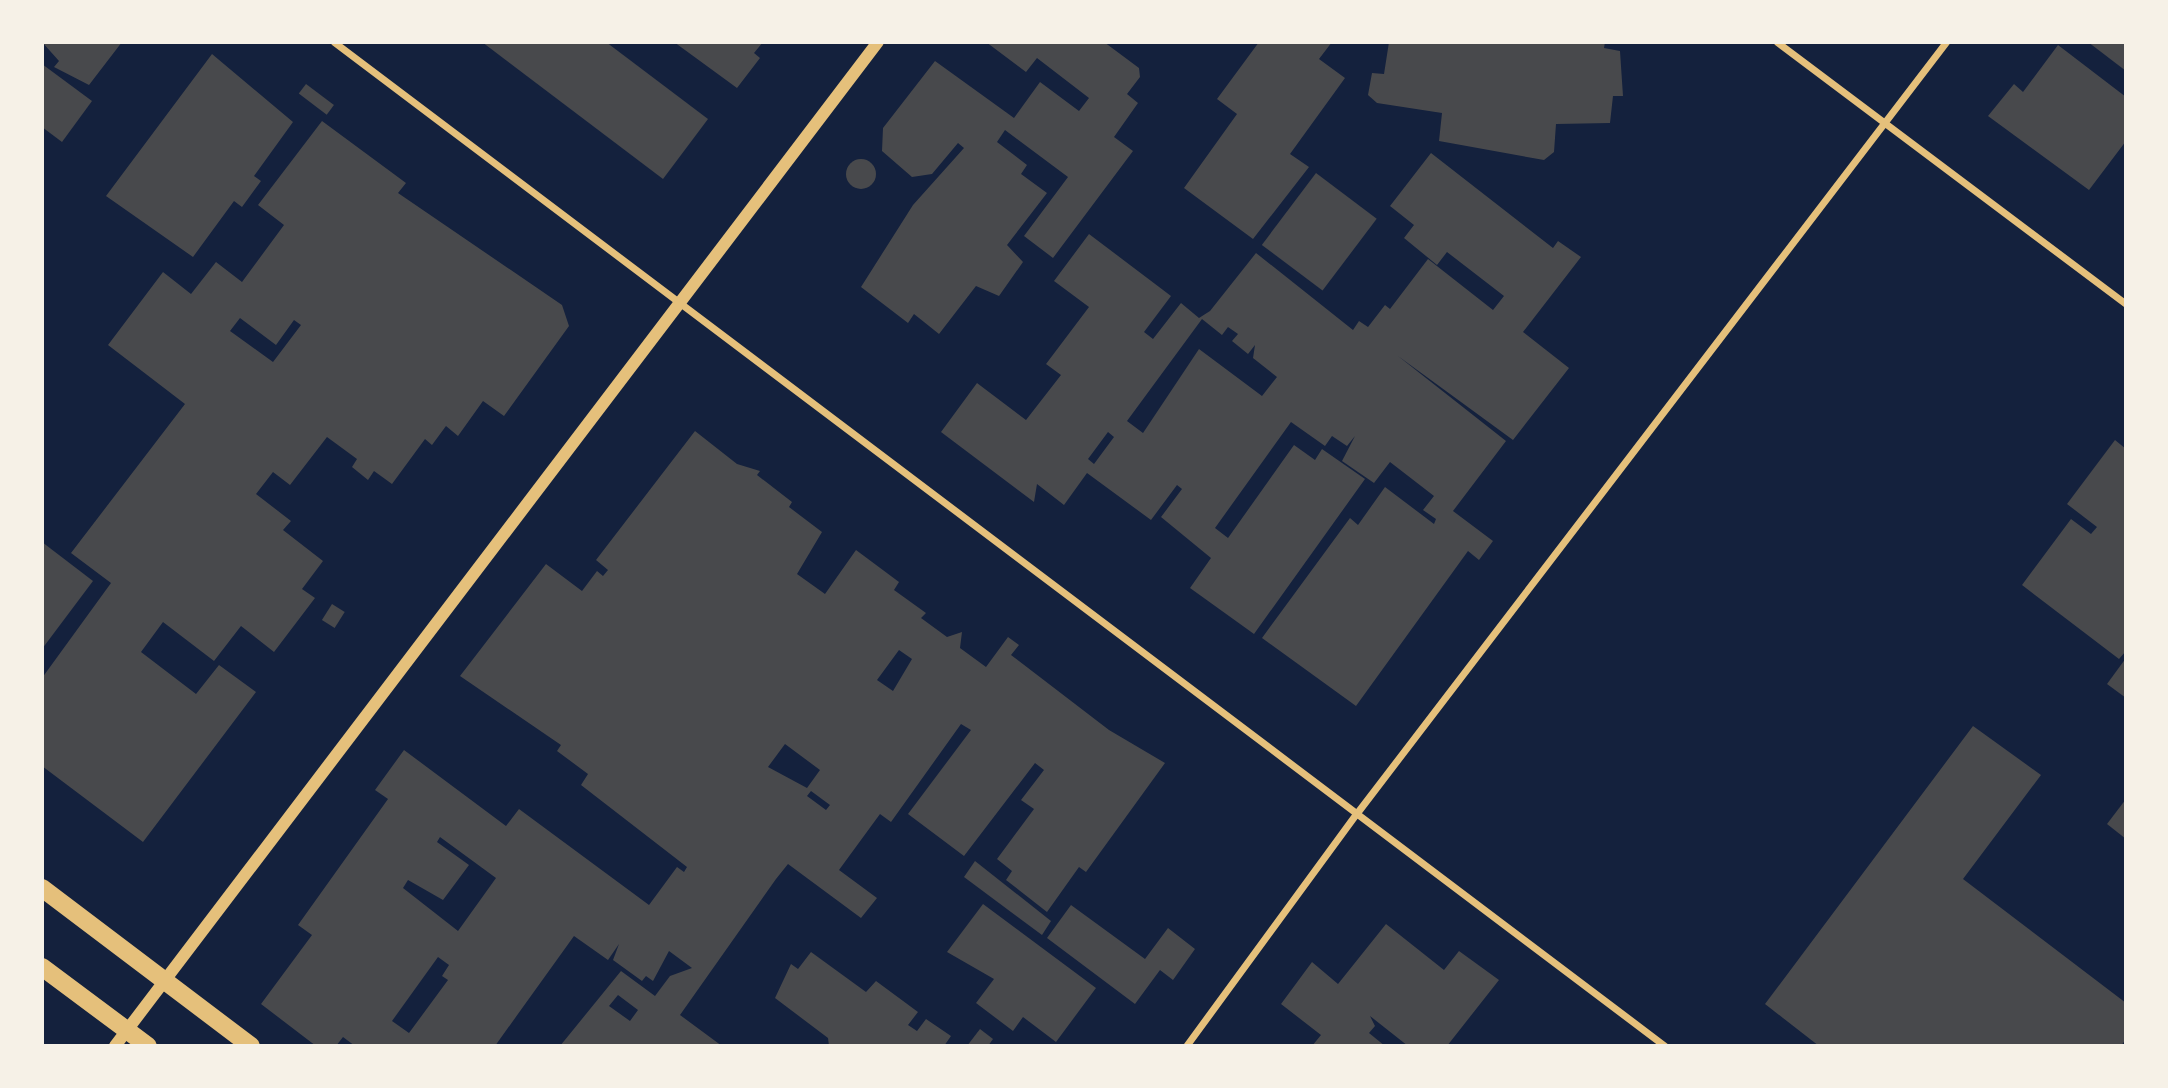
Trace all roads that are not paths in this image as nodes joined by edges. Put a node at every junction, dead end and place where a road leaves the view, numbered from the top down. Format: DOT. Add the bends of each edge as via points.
graph roads {
  1 [pos="334,42"];
  2 [pos="878,42"];
  3 [pos="1777,42"];
  4 [pos="1947,42"];
  5 [pos="1884,123"];
  6 [pos="683,301"];
  7 [pos="2126,304"];
  8 [pos="1356,814"];
  9 [pos="42,888"];
  10 [pos="42,967"];
  11 [pos="165,981"];
  12 [pos="127,1030"];
  13 [pos="115,1046"];
  14 [pos="148,1046"];
  15 [pos="251,1046"];
  16 [pos="1186,1046"];
  17 [pos="1665,1046"];
  1 -- 6 [label="street"];
  2 -- 6 [label="street"];
  3 -- 5 [label="street"];
  4 -- 5 [label="street"];
  5 -- 7 [label="street"];
  5 -- 8 [label="street"];
  6 -- 8 [label="street"];
  6 -- 11 [label="street"];
  8 -- 16 [label="street"];
  8 -- 17 [label="street"];
  9 -- 11 [label="main road"];
  10 -- 12 [label="main road"];
  11 -- 12 [label="street"];
  11 -- 15 [label="main road"];
  12 -- 13 [label="street"];
  12 -- 14 [label="main road"];
}
